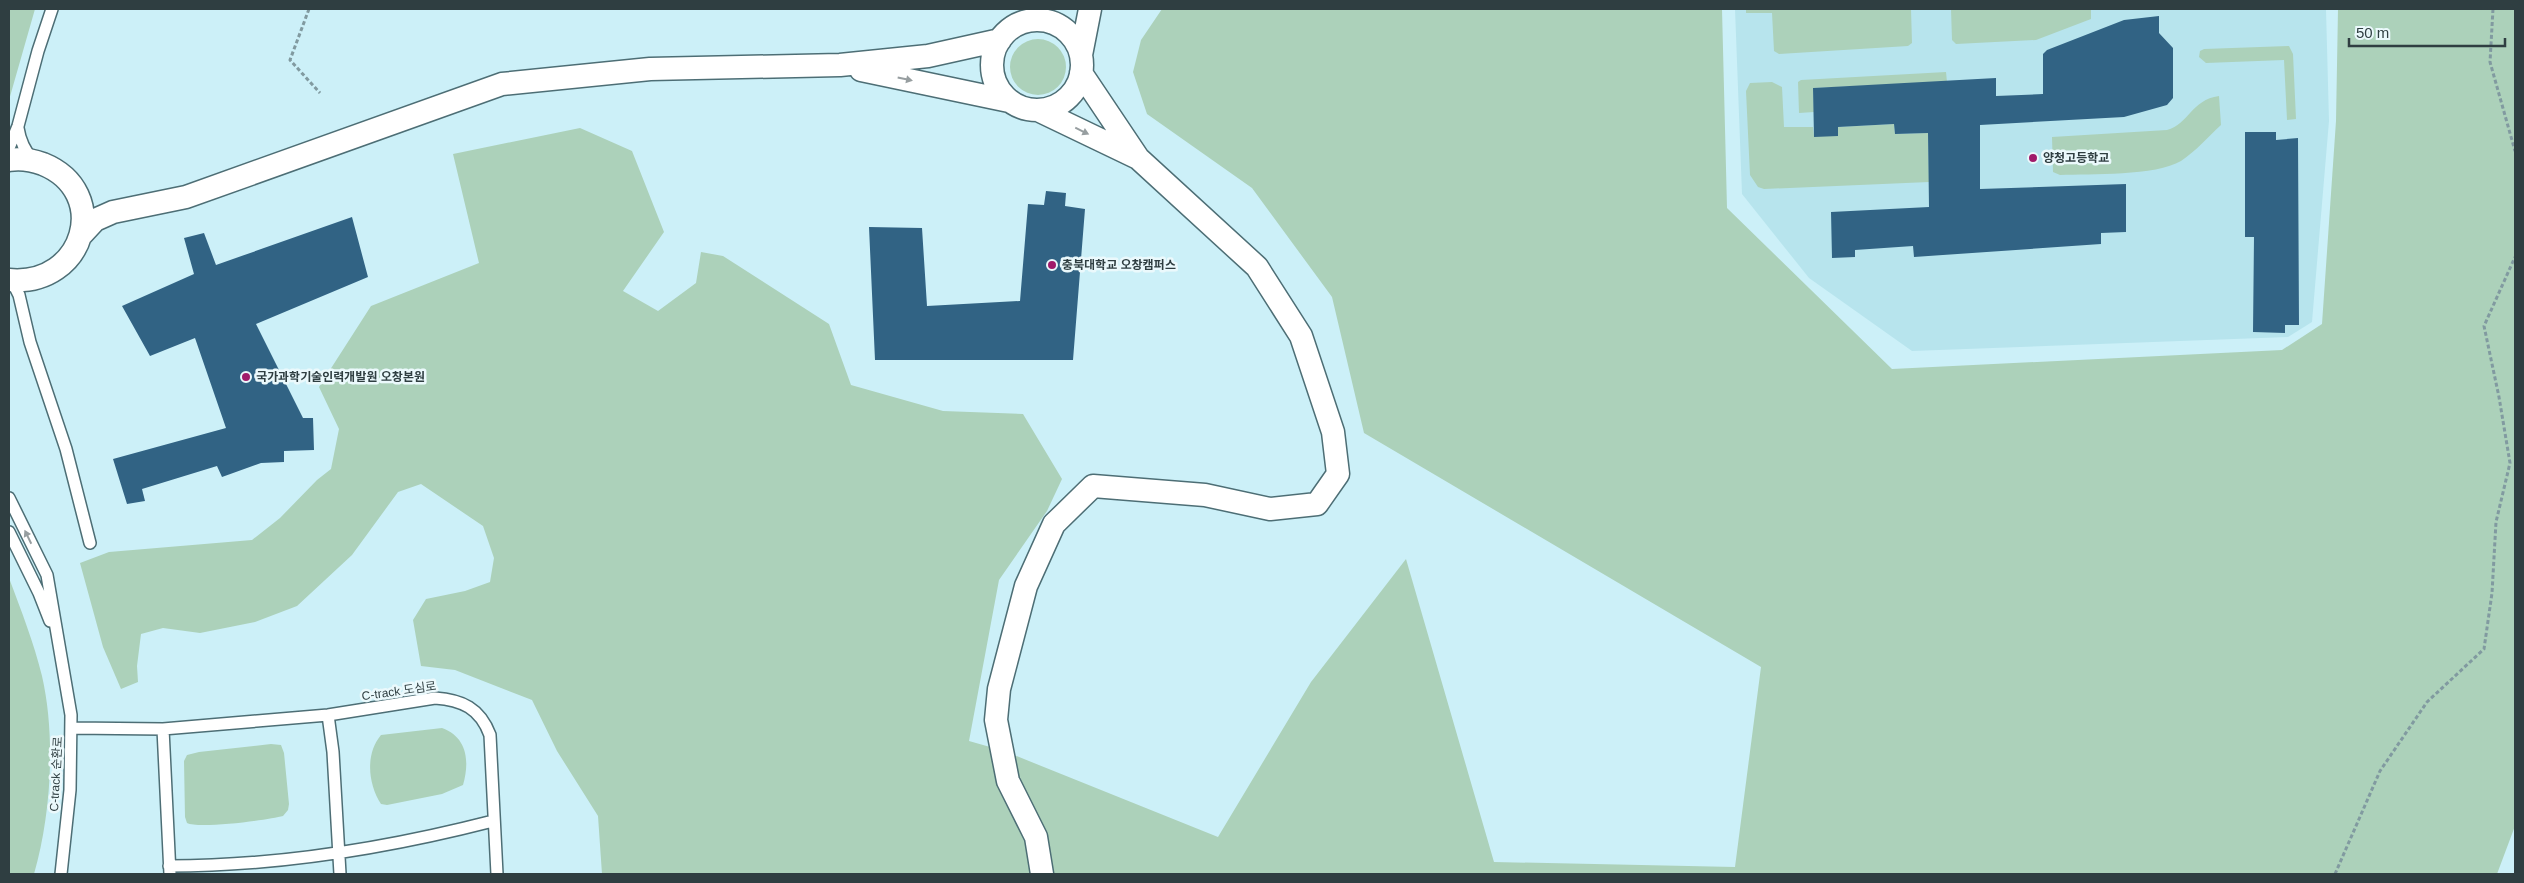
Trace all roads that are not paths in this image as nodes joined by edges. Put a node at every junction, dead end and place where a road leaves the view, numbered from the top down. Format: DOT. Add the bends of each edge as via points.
graph roads {
  1 [pos="52,9"];
  2 [pos="1061,9"];
  3 [pos="1090,9"];
  4 [pos="1041,20"];
  5 [pos="1000,40"];
  6 [pos="1081,64"];
  7 [pos="840,65"];
  8 [pos="1009,101"];
  9 [pos="1038,110"];
  10 [pos="18,126"];
  11 [pos="9,148"];
  12 [pos="1138,158"];
  13 [pos="9,160"];
  14 [pos="33,160"];
  15 [pos="80,203"];
  16 [pos="113,212"];
  17 [pos="82,234"];
  18 [pos="36,280"];
  19 [pos="9,282"];
  20 [pos="20,309"];
  21 [pos="9,498"];
  22 [pos="9,532"];
  23 [pos="90,543"];
  24 [pos="64,674"];
  25 [pos="328,715"];
  26 [pos="72,728"];
  27 [pos="163,729"];
  28 [pos="493,821"];
  29 [pos="339,851"];
  30 [pos="169,870"];
  31 [pos="60,874"];
  32 [pos="340,874"];
  33 [pos="497,874"];
  34 [pos="1042,874"];
  1 -- 10 [label="lane"];
  2 -- 4 [label="street"];
  3 -- 6 [label="street"];
  4 -- 5 [label="street" via="1013,27"];
  4 -- 6 [label="street" via="1067,32 1077,44"];
  5 -- 7 [label="street" via="928,56"];
  5 -- 8 [label="street" via="992,62 993,76"];
  6 -- 9 [label="street" via="1076,88 1066,99 1053,107"];
  6 -- 12 [label="street"];
  7 -- 8 [label="street, one-way"];
  7 -- 16 [label="street" via="650,68 502,84 186,196"];
  8 -- 9 [label="street" via="1023,108"];
  9 -- 12 [label="street, one-way"];
  10 -- 11 [label="lane"];
  10 -- 14 [label="lane" via="20,141"];
  12 -- 34 [label="street" via="1257,267 1297,328 1333,432 1338,474 1317,504 1270,509 1205,496 1094,486 1054,524 1026,586 999,689 996,720 1008,781 1036,837"];
  13 -- 14 [label="street"];
  14 -- 15 [label="street" via="65,177"];
  15 -- 16 [label="street" via="94,210"];
  15 -- 17 [label="street"];
  16 -- 17 [label="street" via="95,220"];
  17 -- 18 [label="street" via="63,264"];
  18 -- 19 [label="street"];
  18 -- 20 [label="lane"];
  19 -- 20 [label="lane" via="19,295"];
  20 -- 23 [label="lane" via="66,449"];
  24 -- 21 [label="lane, C-track 순환로, one-way" via="47,575"];
  22 -- 24 [label="lane, C-track 순환로" via="49,619"];
  24 -- 26 [label="lane, C-track 순환로"];
  25 -- 27 [label="lane, C-track 도심로"];
  25 -- 28 [label="lane, C-track 도심로" via="435,698 466,704 486,723 490,735"];
  25 -- 29 [label="lane"];
  26 -- 27 [label="lane, C-track 도심로"];
  26 -- 31 [label="lane, C-track 순환로" via="70,790"];
  27 -- 30 [label="lane"];
  28 -- 29 [label="lane" via="389,844"];
  28 -- 33 [label="lane, C-track 도심로"];
  29 -- 30 [label="lane" via="274,861"];
  29 -- 32 [label="lane"];
}
